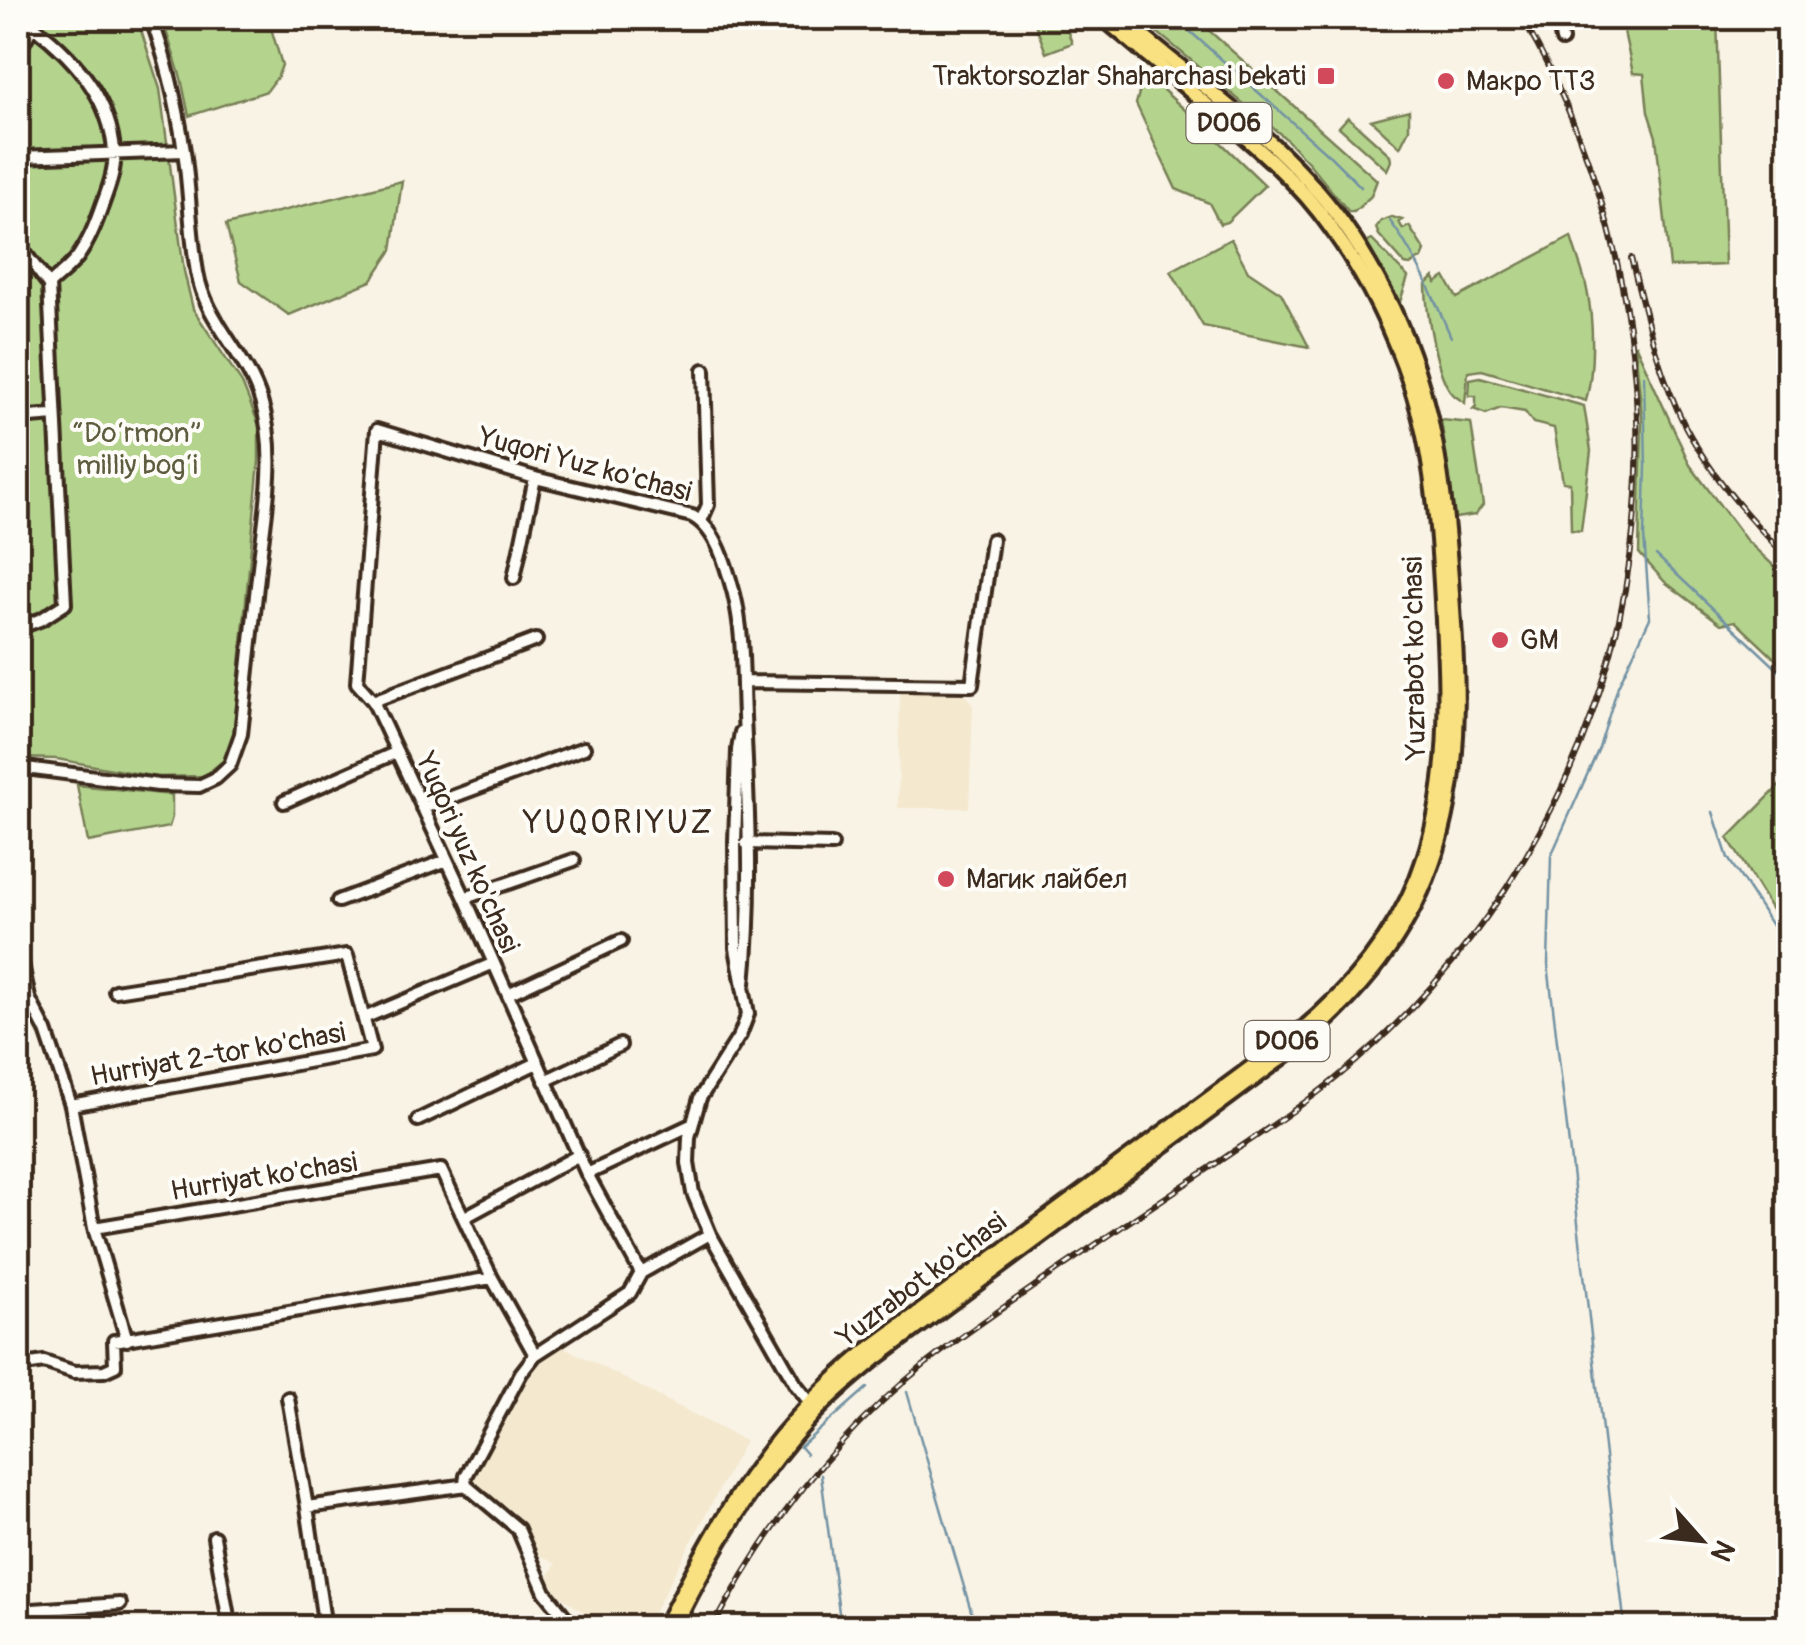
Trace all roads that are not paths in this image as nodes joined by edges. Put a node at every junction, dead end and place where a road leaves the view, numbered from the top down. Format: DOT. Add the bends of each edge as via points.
graph roads {
  1 [pos="151,18"];
  2 [pos="1103,18"];
  3 [pos="1121,18"];
  4 [pos="1558,18"];
  5 [pos="33,22"];
  6 [pos="1562,40"];
  7 [pos="18,52"];
  8 [pos="184,151"];
  9 [pos="115,154"];
  10 [pos="18,156"];
  11 [pos="1347,240"];
  12 [pos="18,244"];
  13 [pos="49,285"];
  14 [pos="704,370"];
  15 [pos="56,415"];
  16 [pos="18,418"];
  17 [pos="378,430"];
  18 [pos="535,478"];
  19 [pos="701,521"];
  20 [pos="992,540"];
  21 [pos="514,578"];
  22 [pos="18,628"];
  23 [pos="536,640"];
  24 [pos="744,682"];
  25 [pos="372,701"];
  26 [pos="744,714"];
  27 [pos="584,748"];
  28 [pos="397,752"];
  29 [pos="18,767"];
  30 [pos="284,802"];
  31 [pos="422,808"];
  32 [pos="734,842"];
  33 [pos="748,843"];
  34 [pos="832,845"];
  35 [pos="447,860"];
  36 [pos="574,860"];
  37 [pos="465,898"];
  38 [pos="338,901"];
  39 [pos="621,942"];
  40 [pos="18,944"];
  41 [pos="492,964"];
  42 [pos="744,984"];
  43 [pos="115,991"];
  44 [pos="508,994"];
  45 [pos="364,1018"];
  46 [pos="620,1044"];
  47 [pos="537,1063"];
  48 [pos="545,1081"];
  49 [pos="71,1104"];
  50 [pos="418,1120"];
  51 [pos="691,1125"];
  52 [pos="579,1155"];
  53 [pos="587,1174"];
  54 [pos="465,1217"];
  55 [pos="94,1228"];
  56 [pos="710,1234"];
  57 [pos="641,1273"];
  58 [pos="492,1278"];
  59 [pos="127,1340"];
  60 [pos="536,1356"];
  61 [pos="18,1366"];
  62 [pos="288,1398"];
  63 [pos="813,1406"];
  64 [pos="468,1486"];
  65 [pos="308,1507"];
  66 [pos="214,1537"];
  67 [pos="120,1604"];
  68 [pos="18,1611"];
  69 [pos="230,1628"];
  70 [pos="325,1628"];
  71 [pos="574,1628"];
  72 [pos="664,1628"];
  73 [pos="674,1628"];
  1 -- 8 [label="street"];
  2 -- 11 [label="main road, Yuzrabot ko'chasi / D006" via="1270,159"];
  3 -- 11 [label="main road, Yuzrabot ko'chasi / D006" via="1256,129 1309,182"];
  4 -- 6 [label="street"];
  5 -- 7 [label="street"];
  5 -- 9 [label="street" via="91,82"];
  8 -- 9 [label="street"];
  8 -- 29 [label="street" via="200,288 252,378 267,426 265,517 239,744 226,770 199,786"];
  9 -- 10 [label="street"];
  9 -- 13 [label="street" via="80,255"];
  11 -- 63 [label="main road, Yuzrabot ko'chasi / D006" via="1382,290 1412,356 1444,502 1457,732 1447,811 1428,876 1384,958 1335,1015 926,1314"];
  12 -- 13 [label="street"];
  13 -- 15 [label="street"];
  14 -- 19 [label="street" via="708,505"];
  15 -- 16 [label="street"];
  15 -- 22 [label="street" via="65,604"];
  17 -- 18 [label="street, Yuqori Yuz ko'chasi"];
  17 -- 25 [label="street, Yuqori yuz ko'chasi" via="357,681"];
  18 -- 19 [label="street, Yuqori Yuz ko'chasi"];
  18 -- 21 [label="street"];
  19 -- 24 [label="street, Yuqori Yuz ko'chasi" via="714,537 733,593"];
  20 -- 24 [label="street" via="972,684"];
  23 -- 25 [label="street"];
  24 -- 26 [label="street, Yuqori Yuz ko'chasi"];
  25 -- 28 [label="street, Yuqori yuz ko'chasi"];
  26 -- 32 [label="street, Yuqori Yuz ko'chasi"];
  26 -- 33 [label="street, Yuqori Yuz ko'chasi"];
  27 -- 31 [label="street"];
  28 -- 30 [label="street"];
  28 -- 31 [label="street, Yuqori yuz ko'chasi"];
  31 -- 35 [label="street, Yuqori yuz ko'chasi"];
  32 -- 33 [label="street"];
  32 -- 42 [label="street, Yuqori Yuz ko'chasi" via="736,948"];
  33 -- 34 [label="street"];
  33 -- 42 [label="street, Yuqori Yuz ko'chasi"];
  35 -- 37 [label="street, Yuqori yuz ko'chasi"];
  35 -- 38 [label="street"];
  36 -- 37 [label="street"];
  37 -- 41 [label="street, Yuqori yuz ko'chasi"];
  39 -- 44 [label="street"];
  40 -- 49 [label="street" via="29,998"];
  41 -- 44 [label="street, Yuqori yuz ko'chasi"];
  41 -- 45 [label="street"];
  42 -- 51 [label="street, Yuqori Yuz ko'chasi" via="748,1014 740,1036 700,1098"];
  43 -- 45 [label="street" via="346,955"];
  44 -- 47 [label="street, Yuqori yuz ko'chasi"];
  45 -- 49 [label="street, Hurriyat 2-tor ko'chasi" via="372,1050"];
  46 -- 48 [label="street"];
  47 -- 48 [label="street, Yuqori yuz ko'chasi"];
  47 -- 50 [label="street"];
  48 -- 52 [label="street, Yuqori yuz ko'chasi"];
  49 -- 55 [label="street"];
  51 -- 53 [label="street"];
  51 -- 56 [label="street, Yuqori Yuz ko'chasi" via="690,1176"];
  52 -- 53 [label="street, Yuqori yuz ko'chasi"];
  52 -- 54 [label="street"];
  53 -- 57 [label="street, Yuqori yuz ko'chasi"];
  54 -- 55 [label="street, Hurriyat ko'chasi" via="441,1170"];
  54 -- 58 [label="street"];
  55 -- 59 [label="street"];
  56 -- 57 [label="street"];
  56 -- 63 [label="street, Yuqori Yuz ko'chasi"];
  57 -- 60 [label="street" via="630,1292"];
  58 -- 59 [label="street"];
  58 -- 60 [label="street"];
  59 -- 61 [label="street" via="114,1341 110,1370 74,1372 44,1362"];
  60 -- 64 [label="street" via="466,1476"];
  62 -- 65 [label="street"];
  63 -- 72 [label="main road, Yuzrabot ko'chasi / D006" via="769,1449 737,1494"];
  63 -- 73 [label="main road, Yuzrabot ko'chasi / D006" via="746,1498"];
  64 -- 65 [label="street"];
  64 -- 71 [label="street" via="518,1529 545,1592"];
  65 -- 70 [label="street"];
  66 -- 69 [label="street"];
  67 -- 68 [label="street"];
}
